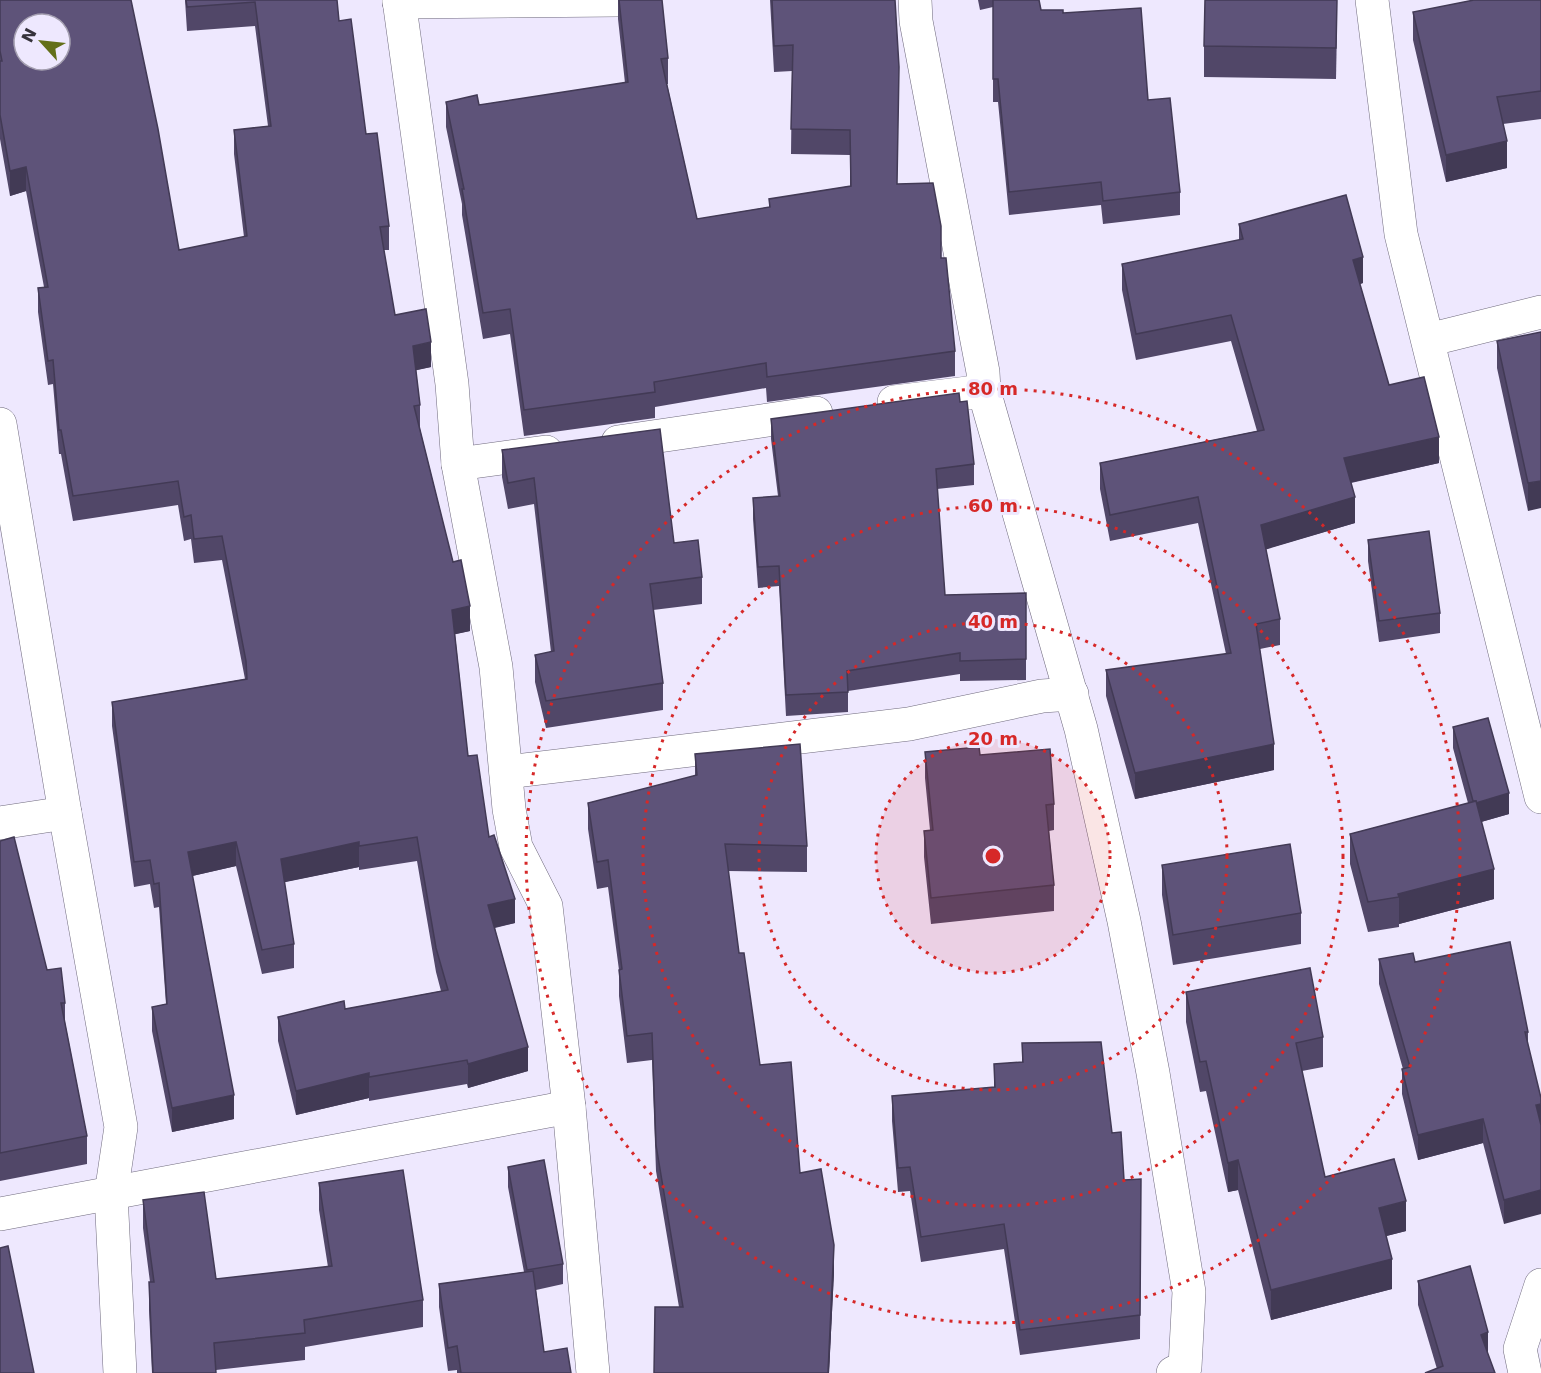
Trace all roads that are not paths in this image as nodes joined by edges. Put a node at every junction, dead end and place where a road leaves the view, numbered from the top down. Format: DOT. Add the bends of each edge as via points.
graph roads {
  1 [pos="618,0"];
  2 [pos="915,0"];
  3 [pos="1372,0"];
  4 [pos="399,1"];
  5 [pos="1541,312"];
  6 [pos="1428,340"];
  7 [pos="984,391"];
  8 [pos="0,424"];
  9 [pos="458,464"];
  10 [pos="1072,694"];
  11 [pos="1537,761"];
  12 [pos="506,772"];
  13 [pos="1541,797"];
  14 [pos="65,813"];
  15 [pos="0,823"];
  16 [pos="568,1107"];
  17 [pos="111,1194"];
  18 [pos="0,1214"];
  19 [pos="1541,1285"];
  20 [pos="120,1373"];
  21 [pos="592,1373"];
  22 [pos="1173,1373"];
  23 [pos="1525,1373"];
  1 -- 4 [label="street"];
  2 -- 7 [label="street"];
  3 -- 6 [label="street" via="1401,234"];
  4 -- 9 [label="street" via="452,384"];
  5 -- 6 [label="street"];
  6 -- 11 [label="street"];
  7 -- 9 [label="street"];
  7 -- 10 [label="street"];
  8 -- 14 [label="street"];
  9 -- 12 [label="street" via="496,667"];
  10 -- 12 [label="street" via="1042,696 909,724"];
  10 -- 22 [label="street" via="1154,1073 1189,1292 1185,1367"];
  11 -- 13 [label="street"];
  12 -- 16 [label="street" via="516,847 546,906"];
  14 -- 15 [label="street"];
  14 -- 17 [label="street" via="121,1127"];
  16 -- 17 [label="street"];
  16 -- 21 [label="street"];
  17 -- 18 [label="street"];
  17 -- 20 [label="street"];
  19 -- 23 [label="street" via="1520,1349"];
}
